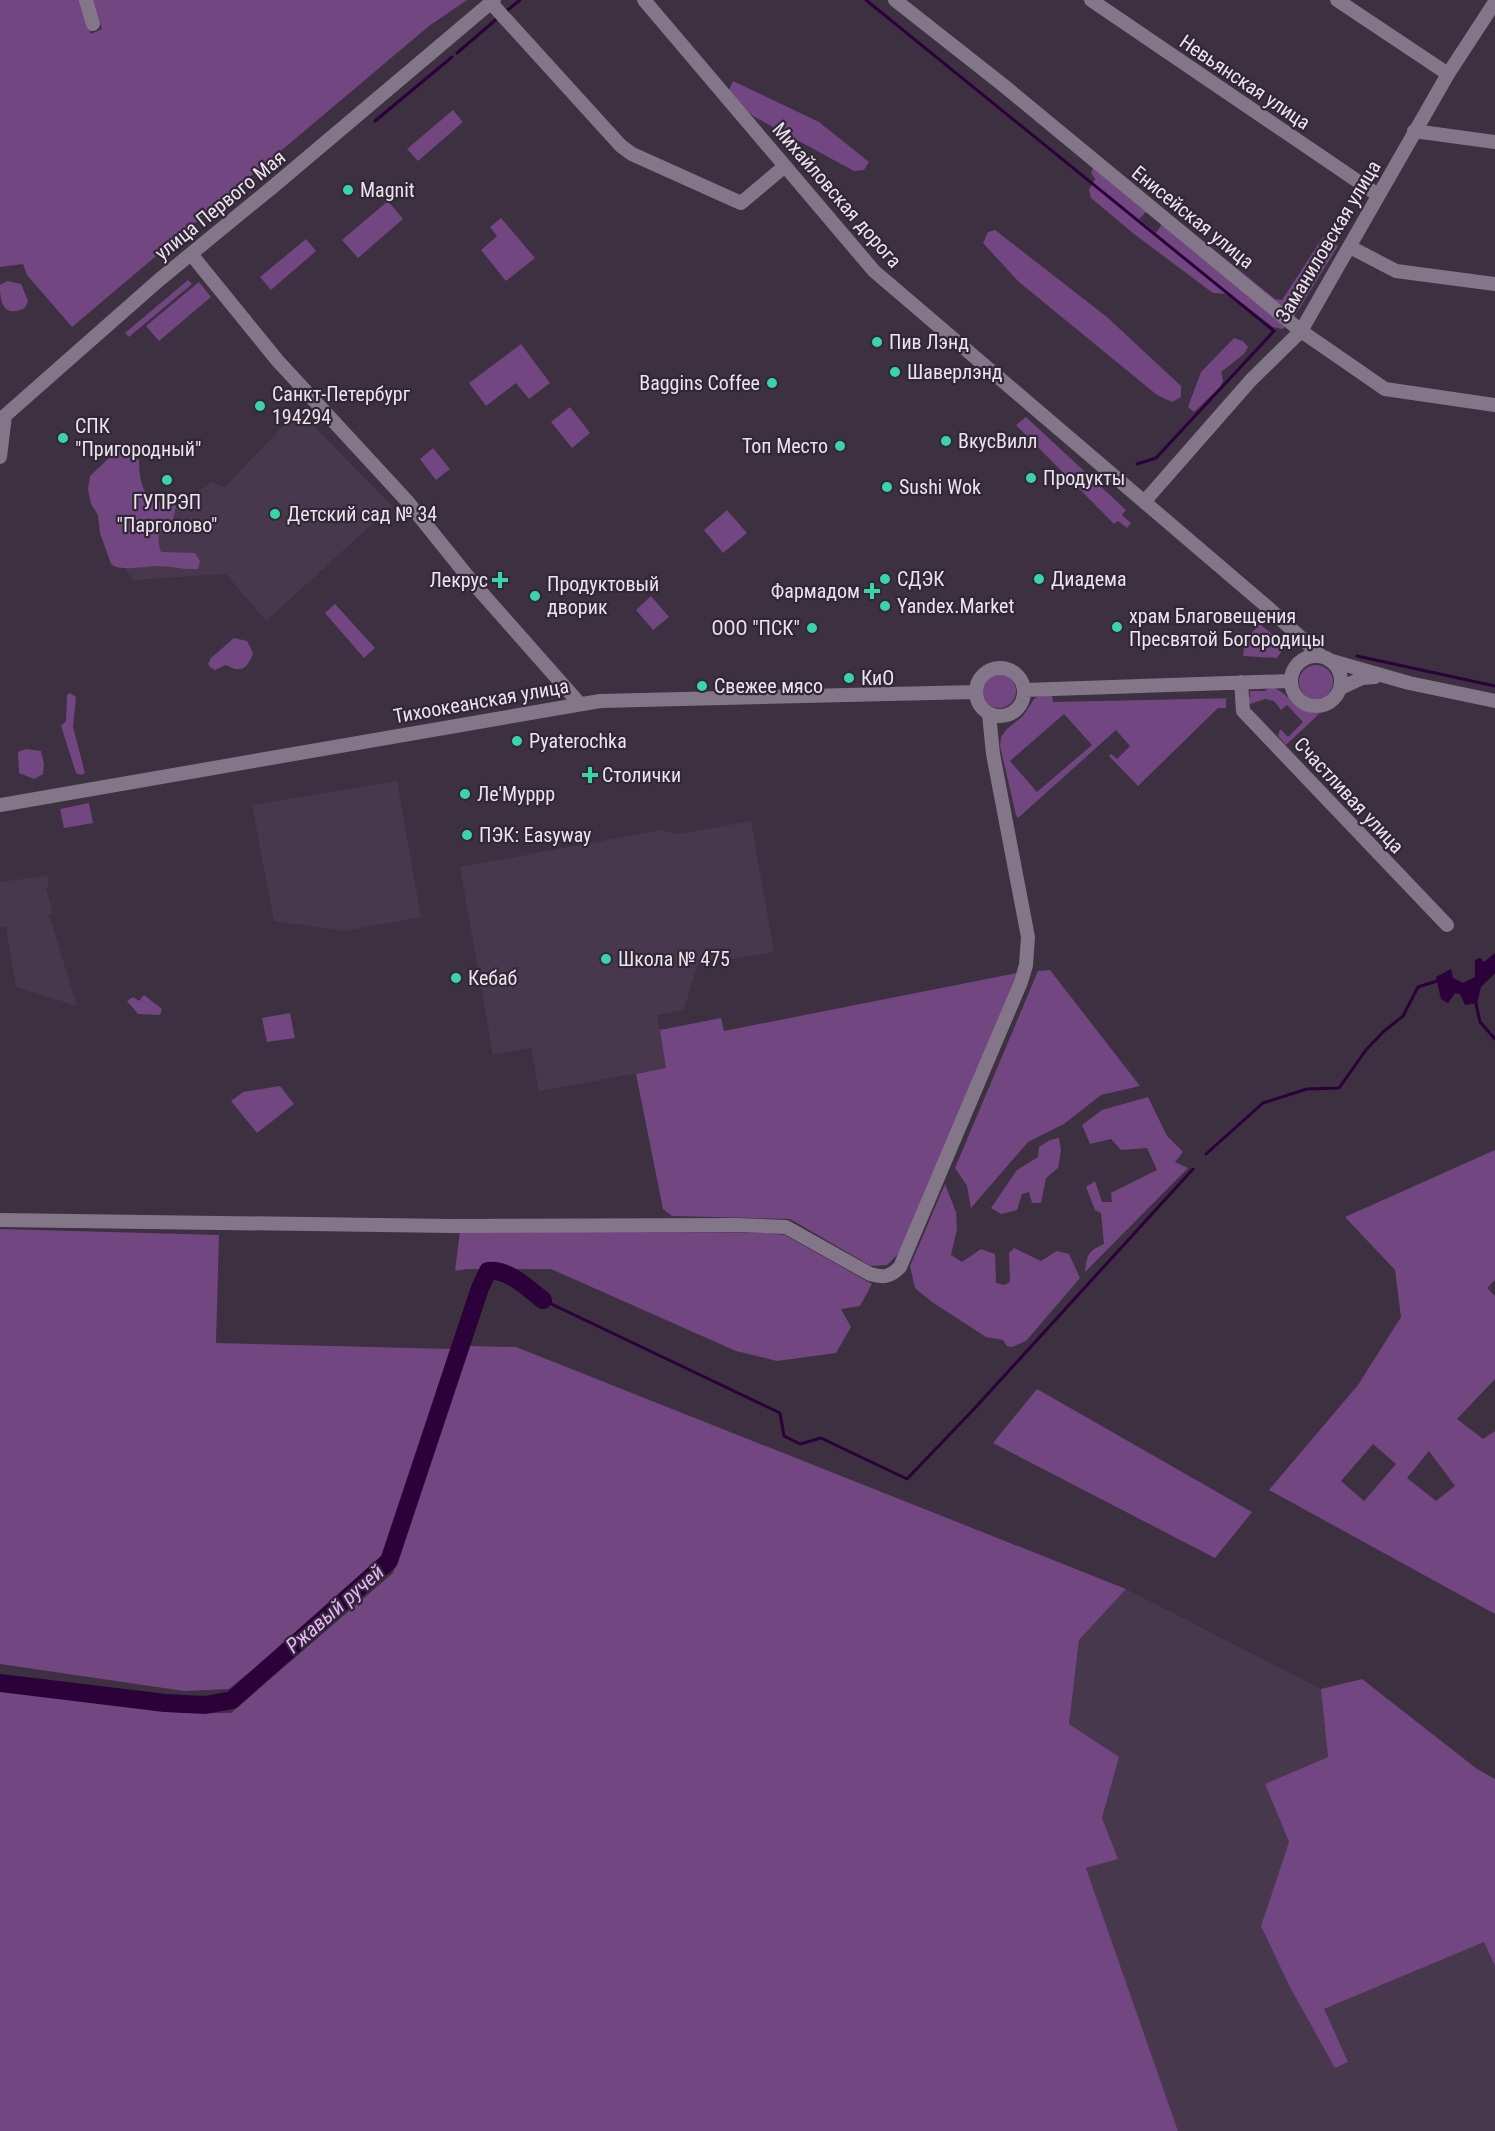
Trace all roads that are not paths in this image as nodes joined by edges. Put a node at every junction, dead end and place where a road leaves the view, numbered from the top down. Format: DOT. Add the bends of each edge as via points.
graph roads {
  1 [pos="86,0"];
  2 [pos="644,0"];
  3 [pos="895,0"];
  4 [pos="1091,0"];
  5 [pos="1337,0"];
  6 [pos="492,1"];
  7 [pos="1491,3"];
  8 [pos="93,24"];
  9 [pos="1448,74"];
  10 [pos="1414,131"];
  11 [pos="1495,142"];
  12 [pos="785,165"];
  13 [pos="1378,195"];
  14 [pos="1350,247"];
  15 [pos="191,254"];
  16 [pos="1495,284"];
  17 [pos="1300,331"];
  18 [pos="1495,405"];
  19 [pos="2,417"];
  20 [pos="0,456"];
  21 [pos="1144,502"];
  22 [pos="1294,631"];
  23 [pos="1327,659"];
  24 [pos="1296,664"];
  25 [pos="1383,676"];
  26 [pos="1290,681"];
  27 [pos="1240,682"];
  28 [pos="1341,688"];
  29 [pos="1024,690"];
  30 [pos="975,692"];
  31 [pos="1495,701"];
  32 [pos="579,703"];
  33 [pos="989,714"];
  34 [pos="0,805"];
  35 [pos="1447,925"];
  36 [pos="0,1220"];
  1 -- 8 [label="street"];
  2 -- 12 [label="street, Михайловская дорога"];
  3 -- 17 [label="street, Енисейская улица"];
  4 -- 13 [label="street, Невьянская улица"];
  5 -- 9 [label="street"];
  6 -- 12 [label="street" via="632,154 741,203"];
  6 -- 15 [label="street, улица Первого Мая"];
  7 -- 9 [label="street, Заманиловская улица"];
  9 -- 10 [label="street, Заманиловская улица"];
  10 -- 11 [label="street"];
  10 -- 13 [label="street, Заманиловская улица"];
  12 -- 21 [label="street, Михайловская дорога" via="874,271"];
  13 -- 14 [label="street, Заманиловская улица"];
  14 -- 16 [label="street" via="1396,271"];
  14 -- 17 [label="street, Заманиловская улица"];
  15 -- 19 [label="street, улица Первого Мая"];
  15 -- 32 [label="street" via="277,360 407,501"];
  17 -- 18 [label="street, Енисейская улица" via="1385,389"];
  17 -- 21 [label="street, Заманиловская улица" via="1251,380"];
  19 -- 20 [label="street, улица Первого Мая"];
  21 -- 22 [label="street, Михайловская дорога"];
  22 -- 23 [label="street, Михайловская дорога"];
  22 -- 24 [label="street" via="1300,646"];
  23 -- 24 [label="street" via="1310,656"];
  23 -- 25 [label="street, Михайловская дорога"];
  23 -- 28 [label="street" via="1340,673"];
  24 -- 26 [label="street"];
  25 -- 28 [label="street, Михайловская дорога" via="1362,678"];
  25 -- 31 [label="street, Михайловская дорога"];
  26 -- 27 [label="street"];
  26 -- 28 [label="street" via="1296,697 1312,706 1330,702"];
  27 -- 29 [label="street"];
  27 -- 35 [label="street, Счастливая улица" via="1243,711"];
  29 -- 30 [label="street" via="1017,674 1000,668 983,674"];
  29 -- 33 [label="street" via="1023,700 1011,714"];
  30 -- 32 [label="street, Тихоокеанская улица"];
  30 -- 33 [label="street" via="979,705"];
  32 -- 34 [label="street, Тихоокеанская улица"];
  33 -- 36 [label="street" via="1028,937 1026,965 900,1267 891,1276 870,1274 786,1227"];
}
